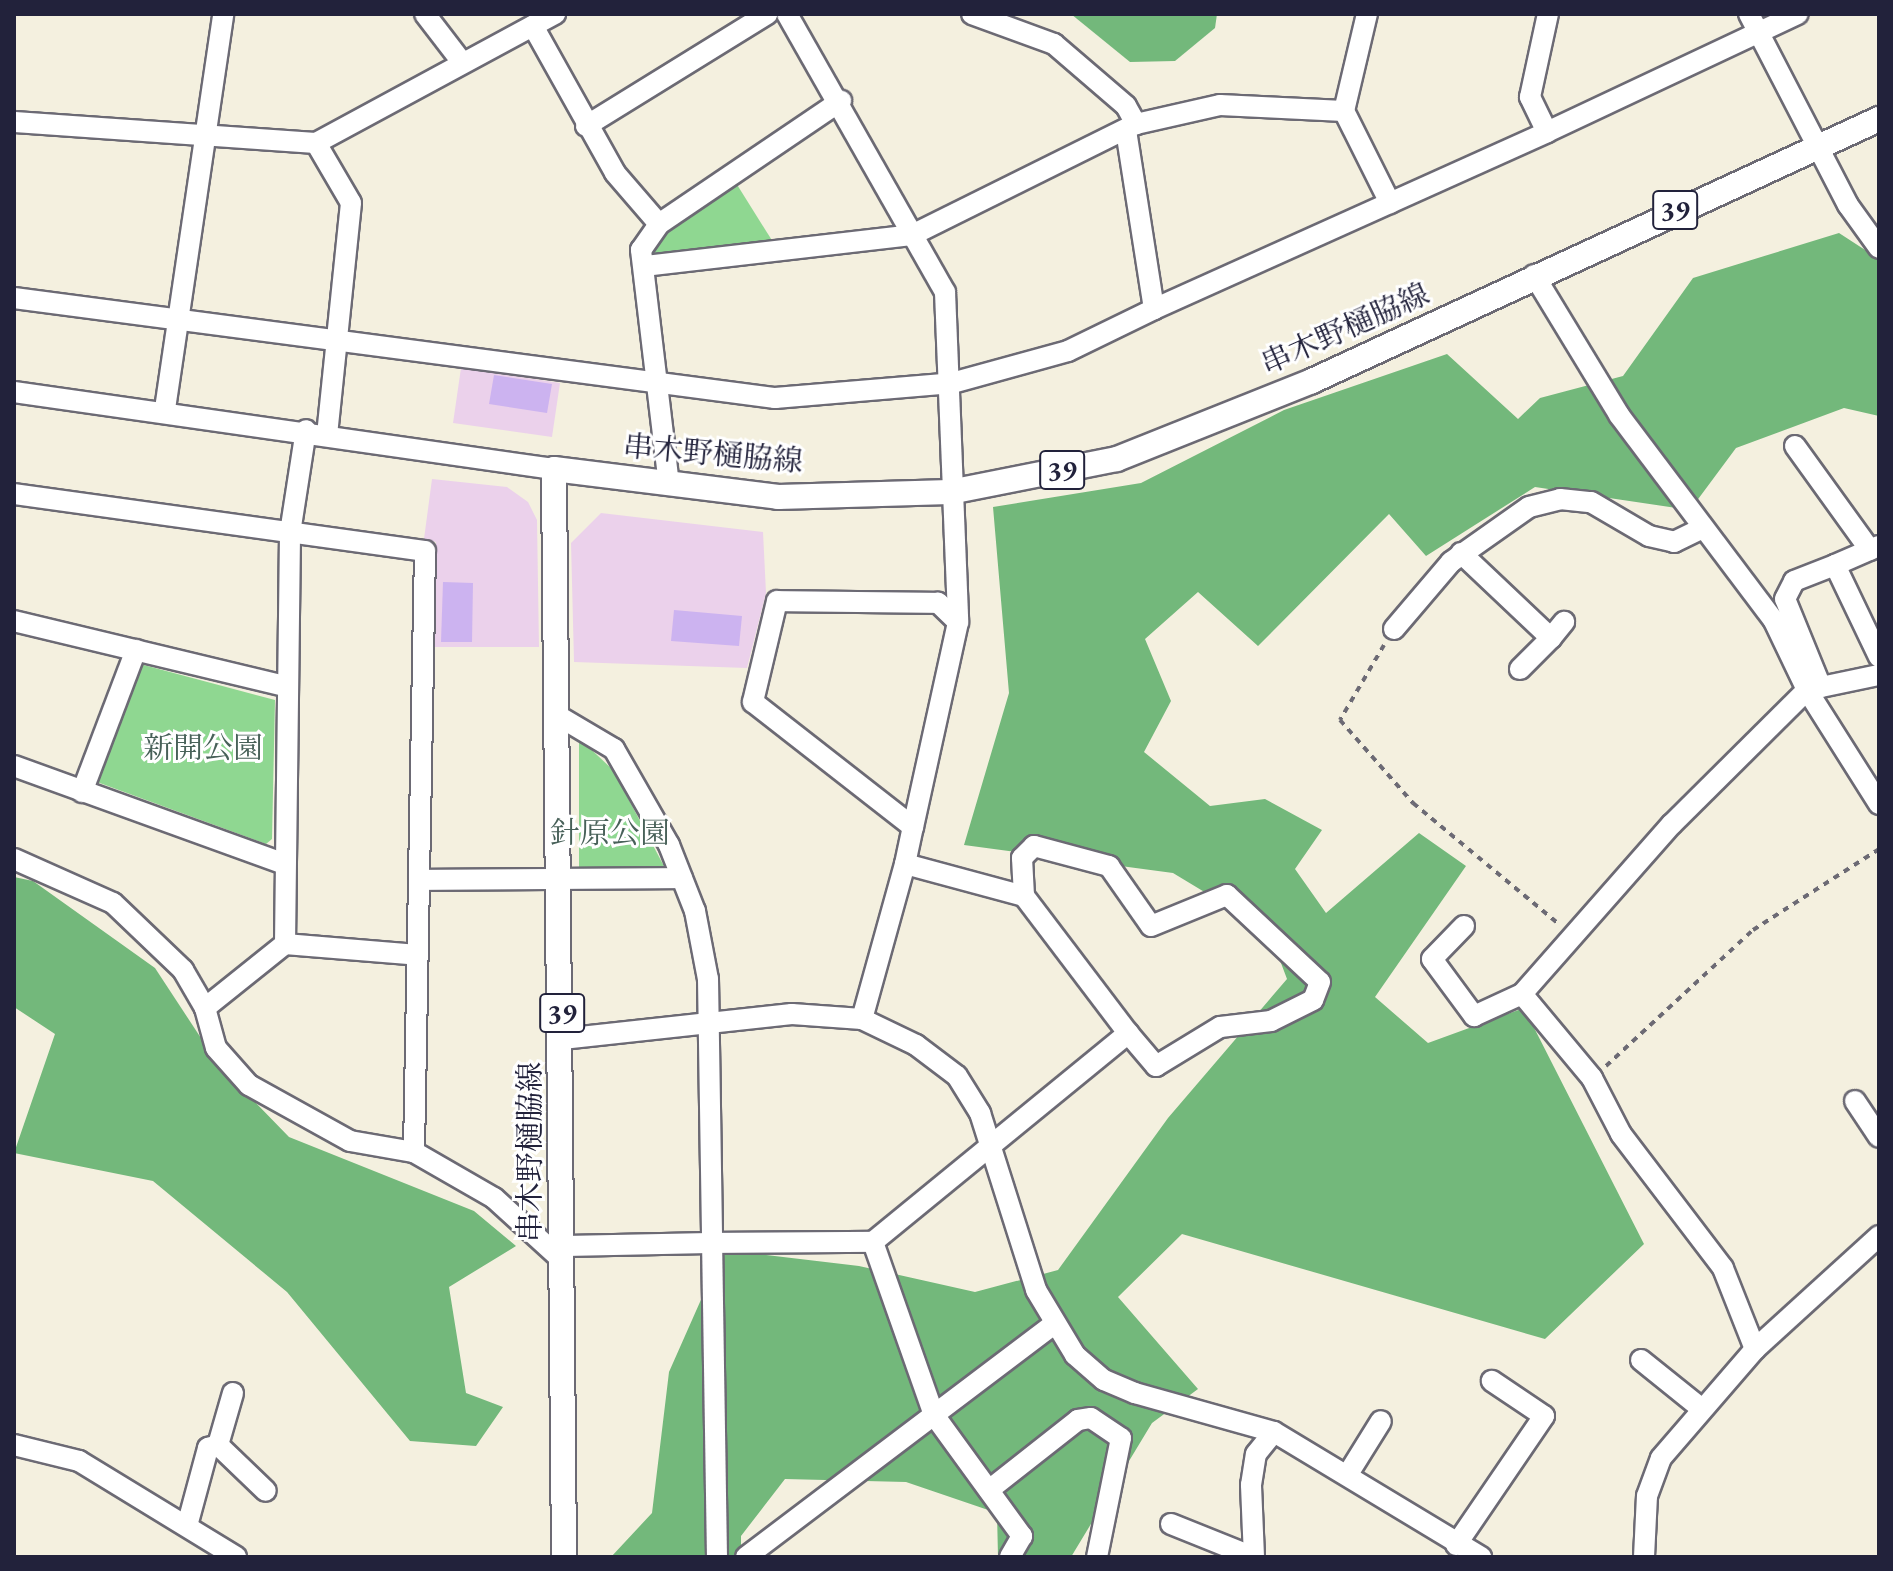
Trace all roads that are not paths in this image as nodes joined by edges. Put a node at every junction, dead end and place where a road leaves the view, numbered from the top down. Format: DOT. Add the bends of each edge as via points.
graph roads {
  1 [pos="223,14"];
  2 [pos="425,14"];
  3 [pos="555,14"];
  4 [pos="767,14"];
  5 [pos="787,14"];
  6 [pos="972,14"];
  7 [pos="1367,14"];
  8 [pos="1548,14"];
  9 [pos="1798,14"];
  10 [pos="1753,23"];
  11 [pos="533,26"];
  12 [pos="461,61"];
  13 [pos="841,101"];
  14 [pos="1344,111"];
  15 [pos="1879,119"];
  16 [pos="14,122"];
  17 [pos="586,126"];
  18 [pos="1131,127"];
  19 [pos="1547,132"];
  20 [pos="205,137"];
  21 [pos="316,143"];
  22 [pos="1818,148"];
  23 [pos="1390,203"];
  24 [pos="659,224"];
  25 [pos="912,235"];
  26 [pos="1879,248"];
  27 [pos="645,266"];
  28 [pos="1534,275"];
  29 [pos="14,298"];
  30 [pos="1154,309"];
  31 [pos="178,321"];
  32 [pos="342,344"];
  33 [pos="658,383"];
  34 [pos="952,383"];
  35 [pos="14,392"];
  36 [pos="165,409"];
  37 [pos="306,430"];
  38 [pos="327,434"];
  39 [pos="1795,446"];
  40 [pos="554,469"];
  41 [pos="669,485"];
  42 [pos="950,492"];
  43 [pos="14,494"];
  44 [pos="1703,528"];
  45 [pos="290,533"];
  46 [pos="1875,548"];
  47 [pos="1461,553"];
  48 [pos="1835,565"];
  49 [pos="14,621"];
  50 [pos="958,622"];
  51 [pos="1394,629"];
  52 [pos="136,650"];
  53 [pos="1879,657"];
  54 [pos="1520,669"];
  55 [pos="1879,675"];
  56 [pos="284,686"];
  57 [pos="1814,688"];
  58 [pos="560,717"];
  59 [pos="14,766"];
  60 [pos="82,792"];
  61 [pos="1879,804"];
  62 [pos="913,827"];
  63 [pos="14,859"];
  64 [pos="282,863"];
  65 [pos="905,864"];
  66 [pos="682,878"];
  67 [pos="561,879"];
  68 [pos="419,880"];
  69 [pos="1024,896"];
  70 [pos="1464,926"];
  71 [pos="285,944"];
  72 [pos="418,955"];
  73 [pos="1522,994"];
  74 [pos="205,1008"];
  75 [pos="862,1019"];
  76 [pos="708,1021"];
  77 [pos="1128,1033"];
  78 [pos="562,1039"];
  79 [pos="1855,1101"];
  80 [pos="1879,1137"];
  81 [pos="991,1138"];
  82 [pos="414,1152"];
  83 [pos="1879,1236"];
  84 [pos="873,1242"];
  85 [pos="712,1243"];
  86 [pos="563,1254"];
  87 [pos="1053,1325"];
  88 [pos="1755,1349"];
  89 [pos="1641,1360"];
  90 [pos="1492,1381"];
  91 [pos="233,1393"];
  92 [pos="1702,1409"];
  93 [pos="934,1415"];
  94 [pos="1381,1421"];
  95 [pos="1274,1432"];
  96 [pos="14,1445"];
  97 [pos="218,1445"];
  98 [pos="1348,1474"];
  99 [pos="989,1490"];
  100 [pos="266,1491"];
  101 [pos="1171,1524"];
  102 [pos="187,1526"];
  103 [pos="1456,1545"];
  104 [pos="236,1557"];
  105 [pos="564,1557"];
  106 [pos="717,1557"];
  107 [pos="746,1557"];
  108 [pos="1010,1557"];
  109 [pos="1097,1557"];
  110 [pos="1253,1557"];
  111 [pos="1481,1557"];
  112 [pos="1644,1557"];
  1 -- 20 [label="street"];
  2 -- 12 [label="street"];
  3 -- 11 [label="street"];
  4 -- 17 [label="street"];
  5 -- 13 [label="street"];
  6 -- 18 [label="street" via="1054,44 1126,106"];
  7 -- 14 [label="street"];
  8 -- 19 [label="street" via="1530,97"];
  9 -- 10 [label="street"];
  10 -- 19 [label="street"];
  10 -- 22 [label="street"];
  11 -- 12 [label="street"];
  11 -- 17 [label="street"];
  12 -- 21 [label="street"];
  13 -- 24 [label="street"];
  13 -- 25 [label="street"];
  14 -- 18 [label="street" via="1220,105"];
  14 -- 23 [label="street"];
  15 -- 22 [label="main road, 串木野樋脇線 / 39"];
  16 -- 20 [label="street"];
  17 -- 24 [label="street"];
  18 -- 25 [label="street"];
  18 -- 30 [label="street"];
  19 -- 23 [label="street"];
  20 -- 21 [label="street"];
  20 -- 31 [label="street"];
  21 -- 32 [label="street" via="351,203"];
  22 -- 26 [label="street"];
  22 -- 28 [label="main road, 串木野樋脇線 / 39"];
  23 -- 30 [label="street"];
  24 -- 27 [label="street" via="641,250"];
  25 -- 27 [label="street"];
  25 -- 34 [label="street" via="945,292"];
  27 -- 33 [label="street"];
  28 -- 42 [label="main road, 串木野樋脇線 / 39" via="1312,381 1117,459"];
  28 -- 44 [label="street" via="1619,415"];
  29 -- 31 [label="street"];
  30 -- 34 [label="street" via="1068,351"];
  31 -- 32 [label="street"];
  31 -- 36 [label="street"];
  32 -- 33 [label="street"];
  32 -- 38 [label="street"];
  33 -- 34 [label="street" via="775,398"];
  33 -- 41 [label="street"];
  34 -- 42 [label="street"];
  35 -- 36 [label="street"];
  36 -- 37 [label="street"];
  37 -- 38 [label="street"];
  37 -- 45 [label="street"];
  38 -- 40 [label="street"];
  39 -- 46 [label="street"];
  40 -- 41 [label="main road, 串木野樋脇線 / 39"];
  40 -- 58 [label="main road, 串木野樋脇線 / 39"];
  41 -- 42 [label="main road, 串木野樋脇線 / 39" via="778,497"];
  42 -- 50 [label="street"];
  43 -- 45 [label="street"];
  44 -- 47 [label="street" via="1674,542 1649,536 1591,502 1560,499 1501,523"];
  44 -- 57 [label="street" via="1773,619"];
  45 -- 56 [label="street"];
  45 -- 68 [label="street" via="425,551"];
  46 -- 48 [label="street"];
  47 -- 51 [label="street"];
  47 -- 54 [label="street" via="1557,630"];
  48 -- 53 [label="street"];
  48 -- 57 [label="street" via="1794,581 1785,599"];
  49 -- 52 [label="street"];
  50 -- 62 [label="street"];
  50 -- 62 [label="street" via="938,603 777,601 753,702"];
  52 -- 56 [label="street"];
  52 -- 60 [label="street"];
  55 -- 57 [label="street"];
  56 -- 64 [label="street"];
  57 -- 61 [label="street"];
  57 -- 73 [label="street" via="1672,824"];
  58 -- 66 [label="street" via="587,726 614,749"];
  58 -- 67 [label="main road, 串木野樋脇線 / 39"];
  59 -- 60 [label="street"];
  60 -- 64 [label="street"];
  62 -- 65 [label="street"];
  63 -- 74 [label="street" via="113,903 183,970"];
  64 -- 71 [label="street"];
  65 -- 69 [label="street"];
  65 -- 75 [label="street"];
  66 -- 67 [label="street"];
  66 -- 76 [label="street" via="704,950"];
  67 -- 68 [label="street"];
  67 -- 78 [label="main road, 串木野樋脇線 / 39"];
  68 -- 72 [label="street"];
  69 -- 77 [label="street"];
  69 -- 77 [label="street" via="1022,858 1034,846 1109,866 1151,926 1227,895 1320,982 1313,1000 1271,1021 1220,1027 1156,1066"];
  70 -- 73 [label="street" via="1432,959 1474,1016"];
  71 -- 72 [label="street"];
  71 -- 74 [label="street"];
  72 -- 82 [label="street"];
  73 -- 88 [label="street" via="1592,1078 1621,1134 1723,1268"];
  74 -- 82 [label="street" via="216,1048 249,1085 350,1141"];
  75 -- 76 [label="street" via="792,1014"];
  75 -- 81 [label="street" via="916,1045 957,1076"];
  76 -- 78 [label="street"];
  76 -- 85 [label="street"];
  77 -- 81 [label="street"];
  78 -- 86 [label="main road, 串木野樋脇線 / 39"];
  79 -- 80 [label="street"];
  81 -- 84 [label="street"];
  81 -- 87 [label="street"];
  82 -- 86 [label="street" via="494,1198"];
  83 -- 88 [label="street"];
  84 -- 85 [label="street"];
  84 -- 93 [label="street"];
  85 -- 86 [label="street"];
  85 -- 106 [label="street"];
  86 -- 105 [label="main road, 串木野樋脇線 / 39"];
  87 -- 93 [label="street"];
  87 -- 95 [label="street" via="1104,1380"];
  88 -- 92 [label="street"];
  89 -- 92 [label="street"];
  90 -- 103 [label="street" via="1544,1416"];
  91 -- 97 [label="street"];
  92 -- 112 [label="street" via="1661,1458 1652,1483"];
  93 -- 99 [label="street"];
  93 -- 107 [label="street"];
  94 -- 98 [label="street"];
  95 -- 98 [label="street"];
  95 -- 110 [label="street" via="1256,1454 1251,1485"];
  96 -- 102 [label="street" via="79,1461"];
  97 -- 100 [label="street"];
  97 -- 102 [label="street" via="208,1448"];
  98 -- 103 [label="street"];
  99 -- 108 [label="street" via="1022,1536"];
  99 -- 109 [label="street" via="1078,1420 1091,1418 1121,1438"];
  101 -- 110 [label="street"];
  102 -- 104 [label="street"];
  103 -- 111 [label="street"];
}
